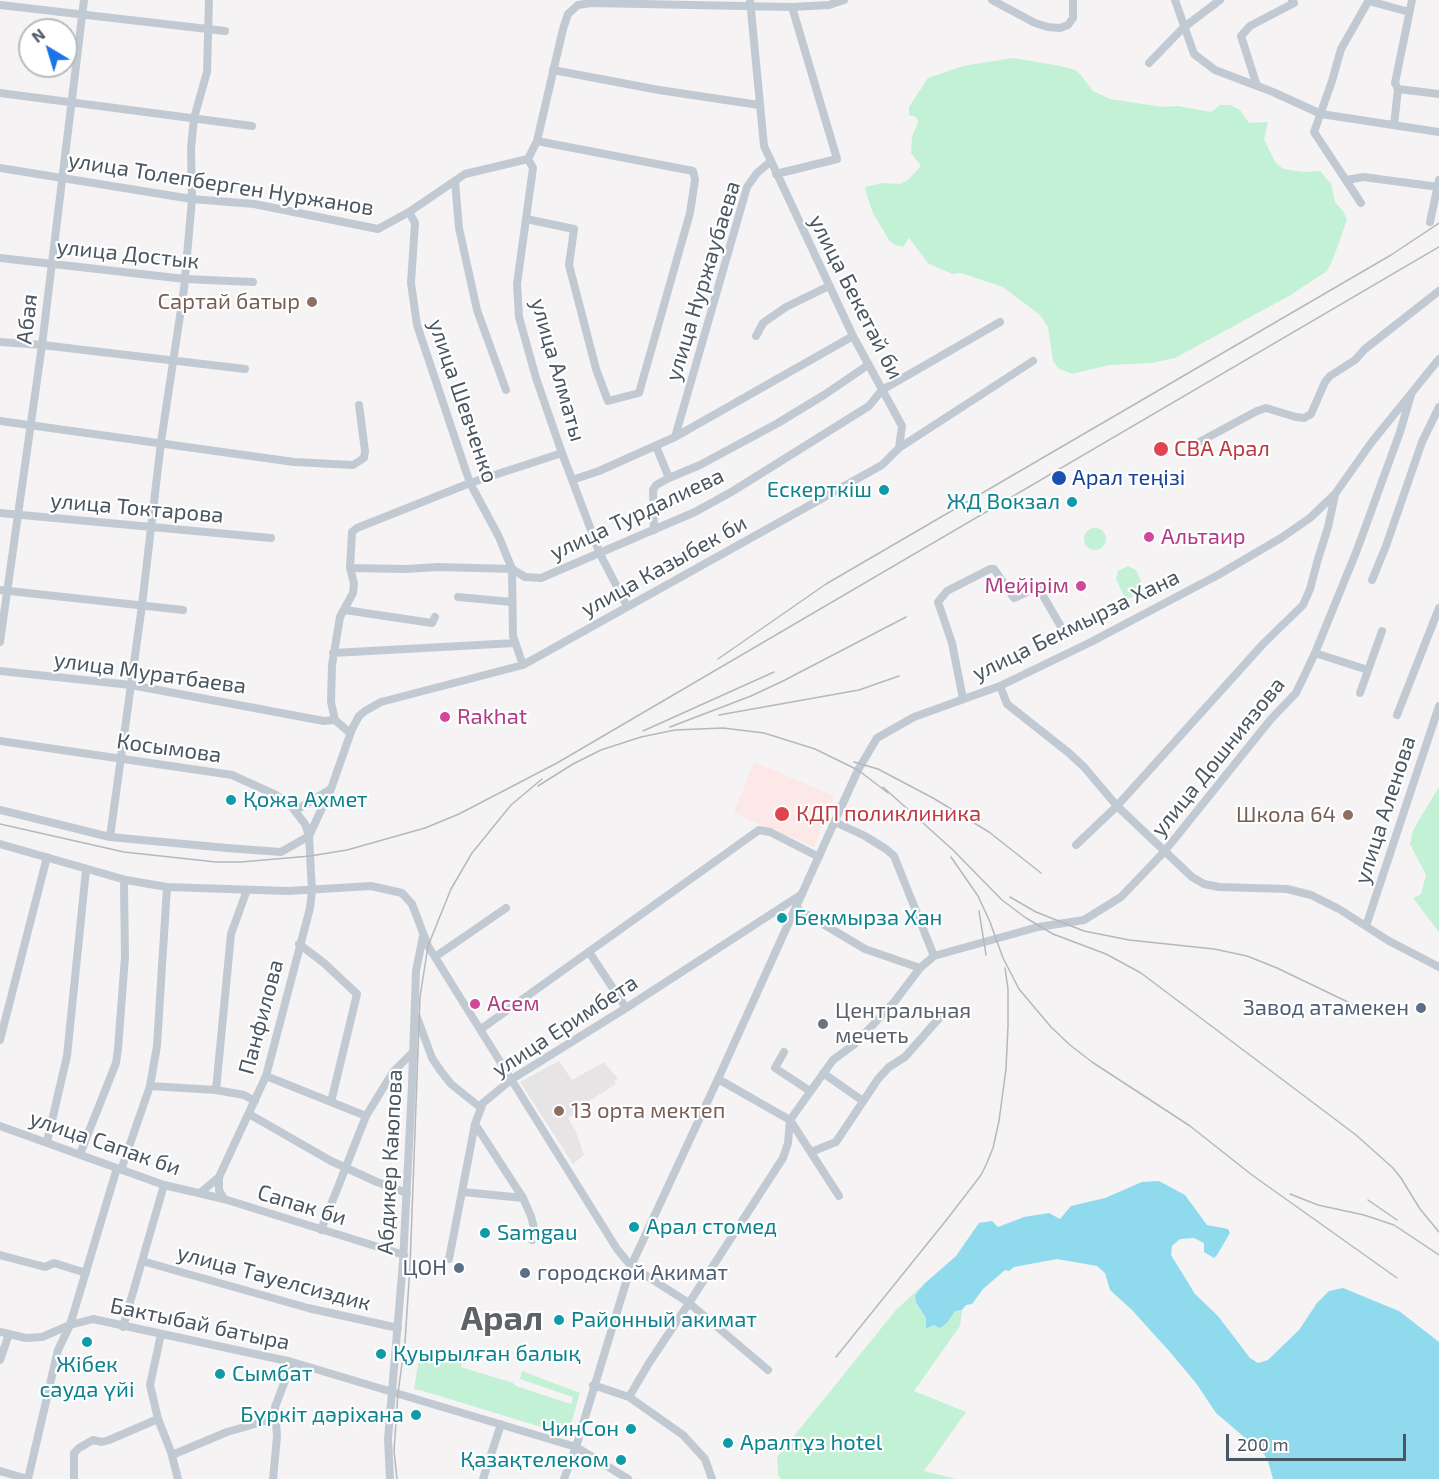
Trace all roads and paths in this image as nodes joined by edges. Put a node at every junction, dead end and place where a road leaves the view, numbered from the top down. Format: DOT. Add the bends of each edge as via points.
graph roads {
  1 [pos="84,0"];
  2 [pos="209,0"];
  3 [pos="844,0"];
  4 [pos="992,0"];
  5 [pos="1073,0"];
  6 [pos="1175,0"];
  7 [pos="1220,0"];
  8 [pos="1292,0"];
  9 [pos="1412,0"];
  10 [pos="1369,1"];
  11 [pos="577,3"];
  12 [pos="750,3"];
  13 [pos="0,5"];
  14 [pos="792,7"];
  15 [pos="1409,12"];
  16 [pos="83,15"];
  17 [pos="1183,28"];
  18 [pos="207,29"];
  19 [pos="225,31"];
  20 [pos="1149,63"];
  21 [pos="553,70"];
  22 [pos="1257,86"];
  23 [pos="1398,89"];
  24 [pos="0,93"];
  25 [pos="1439,94"];
  26 [pos="72,102"];
  27 [pos="759,105"];
  28 [pos="1321,114"];
  29 [pos="194,118"];
  30 [pos="1394,125"];
  31 [pos="252,126"];
  32 [pos="1439,132"];
  33 [pos="537,141"];
  34 [pos="528,159"];
  35 [pos="770,162"];
  36 [pos="0,168"];
  37 [pos="776,174"];
  38 [pos="62,177"];
  39 [pos="1347,180"];
  40 [pos="455,181"];
  41 [pos="1438,185"];
  42 [pos="192,199"];
  43 [pos="1361,203"];
  44 [pos="409,212"];
  45 [pos="1439,215"];
  46 [pos="526,219"];
  47 [pos="0,258"];
  48 [pos="52,264"];
  49 [pos="185,279"];
  50 [pos="253,282"];
  51 [pos="829,285"];
  52 [pos="1439,291"];
  53 [pos="1000,322"];
  54 [pos="756,336"];
  55 [pos="853,336"];
  56 [pos="0,342"];
  57 [pos="42,345"];
  58 [pos="1439,359"];
  59 [pos="172,361"];
  60 [pos="1033,361"];
  61 [pos="868,365"];
  62 [pos="245,369"];
  63 [pos="506,390"];
  64 [pos="882,390"];
  65 [pos="1412,390"];
  66 [pos="359,405"];
  67 [pos="1439,407"];
  68 [pos="0,421"];
  69 [pos="31,424"];
  70 [pos="675,437"];
  71 [pos="161,442"];
  72 [pos="656,446"];
  73 [pos="1190,447"];
  74 [pos="899,448"];
  75 [pos="561,453"];
  76 [pos="669,478"];
  77 [pos="572,480"];
  78 [pos="470,483"];
  79 [pos="1335,494"];
  80 [pos="0,513"];
  81 [pos="18,516"];
  82 [pos="151,528"];
  83 [pos="654,530"];
  84 [pos="271,538"];
  85 [pos="600,554"];
  86 [pos="350,568"];
  87 [pos="512,569"];
  88 [pos="1372,580"];
  89 [pos="4,590"];
  90 [pos="458,597"];
  91 [pos="512,602"];
  92 [pos="142,605"];
  93 [pos="627,606"];
  94 [pos="1439,608"];
  95 [pos="183,610"];
  96 [pos="345,610"];
  97 [pos="435,616"];
  98 [pos="1059,625"];
  99 [pos="1382,632"];
  100 [pos="0,642"];
  101 [pos="516,643"];
  102 [pos="333,653"];
  103 [pos="1315,653"];
  104 [pos="523,665"];
  105 [pos="1368,670"];
  106 [pos="0,671"];
  107 [pos="131,685"];
  108 [pos="1000,687"];
  109 [pos="1360,693"];
  110 [pos="963,699"];
  111 [pos="1439,706"];
  112 [pos="1396,715"];
  113 [pos="335,720"];
  114 [pos="350,734"];
  115 [pos="0,741"];
  116 [pos="121,760"];
  117 [pos="331,789"];
  118 [pos="1117,806"];
  119 [pos="0,810"];
  120 [pos="296,810"];
  121 [pos="835,822"];
  122 [pos="309,836"];
  123 [pos="110,837"];
  124 [pos="0,844"];
  125 [pos="1076,845"];
  126 [pos="1164,852"];
  127 [pos="47,857"];
  128 [pos="819,857"];
  129 [pos="86,870"];
  130 [pos="126,880"];
  131 [pos="167,887"];
  132 [pos="247,890"];
  133 [pos="312,891"];
  134 [pos="802,894"];
  135 [pos="506,908"];
  136 [pos="796,908"];
  137 [pos="1366,926"];
  138 [pos="423,935"];
  139 [pos="299,944"];
  140 [pos="589,952"];
  141 [pos="934,956"];
  142 [pos="435,957"];
  143 [pos="1439,967"];
  144 [pos="920,968"];
  145 [pos="626,1008"];
  146 [pos="415,1013"];
  147 [pos="941,1016"];
  148 [pos="481,1029"];
  149 [pos="0,1040"];
  150 [pos="414,1051"];
  151 [pos="784,1052"];
  152 [pos="823,1073"];
  153 [pos="266,1076"];
  154 [pos="512,1079"];
  155 [pos="718,1079"];
  156 [pos="150,1086"];
  157 [pos="216,1090"];
  158 [pos="810,1091"];
  159 [pos="255,1101"];
  160 [pos="862,1101"];
  161 [pos="331,1102"];
  162 [pos="481,1108"];
  163 [pos="249,1114"];
  164 [pos="366,1116"];
  165 [pos="790,1120"];
  166 [pos="475,1124"];
  167 [pos="0,1126"];
  168 [pos="47,1142"];
  169 [pos="811,1152"];
  170 [pos="80,1154"];
  171 [pos="346,1168"];
  172 [pos="119,1169"];
  173 [pos="219,1177"];
  174 [pos="164,1185"];
  175 [pos="463,1192"];
  176 [pos="200,1193"];
  177 [pos="407,1193"];
  178 [pos="839,1196"];
  179 [pos="523,1198"];
  180 [pos="224,1199"];
  181 [pos="321,1230"];
  182 [pos="532,1240"];
  183 [pos="0,1255"];
  184 [pos="404,1255"];
  185 [pos="449,1259"];
  186 [pos="142,1261"];
  187 [pos="631,1266"];
  188 [pos="86,1273"];
  189 [pos="689,1303"];
  190 [pos="70,1325"];
  191 [pos="123,1326"];
  192 [pos="398,1328"];
  193 [pos="0,1332"];
  194 [pos="9,1334"];
  195 [pos="161,1334"];
  196 [pos="0,1360"];
  197 [pos="292,1362"];
  198 [pos="768,1370"];
  199 [pos="593,1385"];
  200 [pos="392,1392"];
  201 [pos="629,1397"];
  202 [pos="276,1418"];
  203 [pos="158,1419"];
  204 [pos="501,1424"];
  205 [pos="576,1447"];
  206 [pos="172,1455"];
  207 [pos="0,1471"];
  208 [pos="74,1477"];
  209 [pos="28,1479"];
  210 [pos="178,1479"];
  211 [pos="273,1479"];
  212 [pos="390,1479"];
  213 [pos="483,1479"];
  214 [pos="564,1479"];
  215 [pos="628,1479"];
  216 [pos="712,1479"];
  1 -- 16 [label="street, Абая"];
  2 -- 18 [label="street"];
  3 -- 14 [label="street"];
  4 -- 5 [label="street" via="1048,27 1060,28 1073,18"];
  6 -- 17 [label="street"];
  7 -- 17 [label="street"];
  8 -- 22 [label="street" via="1294,3 1250,26 1241,36"];
  9 -- 15 [label="street"];
  10 -- 15 [label="street"];
  10 -- 28 [label="street" via="1341,49"];
  11 -- 12 [label="street"];
  11 -- 21 [label="street" via="568,14"];
  12 -- 14 [label="street"];
  12 -- 27 [label="street, улица Нуржаубаева"];
  13 -- 16 [label="street"];
  14 -- 37 [label="street" via="837,159"];
  15 -- 23 [label="street" via="1395,83"];
  16 -- 18 [label="street"];
  16 -- 26 [label="street, Абая"];
  17 -- 20 [label="street"];
  17 -- 22 [label="street" via="1194,54 1215,70"];
  18 -- 19 [label="street"];
  18 -- 29 [label="street" via="207,72"];
  21 -- 27 [label="street"];
  21 -- 33 [label="street"];
  22 -- 28 [label="street"];
  23 -- 25 [label="street"];
  23 -- 30 [label="street"];
  24 -- 26 [label="street"];
  26 -- 29 [label="street"];
  26 -- 38 [label="street, Абая"];
  27 -- 35 [label="street, улица Нуржаубаева"];
  28 -- 30 [label="street"];
  28 -- 39 [label="street" via="1314,132"];
  29 -- 31 [label="street"];
  29 -- 42 [label="street"];
  30 -- 32 [label="street"];
  33 -- 34 [label="street"];
  33 -- 46 [label="street" via="693,171 690,213 639,393 608,401 569,265 574,229"];
  34 -- 40 [label="street, улица Толепберген Нуржанов" via="465,174"];
  34 -- 46 [label="street, улица Алматы" via="533,168"];
  35 -- 37 [label="street, улица Бекетай би"];
  35 -- 70 [label="street, улица Нуржаубаева" via="747,187"];
  36 -- 38 [label="street, улица Толепберген Нуржанов"];
  37 -- 51 [label="street, улица Бекетай би"];
  38 -- 42 [label="street, улица Толепберген Нуржанов"];
  38 -- 48 [label="street, Абая"];
  39 -- 41 [label="street" via="1363,177"];
  39 -- 43 [label="street"];
  40 -- 44 [label="street, улица Толепберген Нуржанов"];
  40 -- 63 [label="street" via="459,228 477,310"];
  41 -- 45 [label="street" via="1428,223"];
  42 -- 44 [label="street, улица Толепберген Нуржанов" via="254,204 378,229"];
  42 -- 49 [label="street"];
  44 -- 78 [label="street, улица Шевченко" via="415,224 411,284 417,325"];
  46 -- 75 [label="street, улица Алматы" via="517,284 519,317"];
  47 -- 48 [label="street, улица Достык"];
  48 -- 49 [label="street, улица Достык"];
  48 -- 57 [label="street, Абая"];
  49 -- 50 [label="street, улица Достык"];
  49 -- 59 [label="street"];
  51 -- 54 [label="street" via="763,323"];
  51 -- 55 [label="street, улица Бекетай би"];
  52 -- 73 [label="street" via="1330,376 1311,414 1296,417 1266,408"];
  53 -- 64 [label="street, улица Турдалиева"];
  55 -- 61 [label="street, улица Бекетай би"];
  55 -- 70 [label="street"];
  56 -- 57 [label="street"];
  57 -- 59 [label="street"];
  57 -- 69 [label="street, Абая"];
  58 -- 65 [label="street"];
  59 -- 62 [label="street"];
  59 -- 71 [label="street"];
  60 -- 74 [label="street, улица Казыбек би"];
  61 -- 64 [label="street, улица Бекетай би"];
  61 -- 76 [label="street" via="778,423"];
  64 -- 74 [label="street, улица Бекетай би" via="902,426"];
  64 -- 83 [label="street, улица Турдалиева" via="869,406 743,485 695,513"];
  65 -- 79 [label="street"];
  65 -- 103 [label="street, улица Дошниязова" via="1357,550"];
  66 -- 71 [label="street" via="365,451 364,458 356,464 294,462"];
  67 -- 88 [label="street" via="1422,442"];
  68 -- 69 [label="street"];
  69 -- 71 [label="street"];
  69 -- 81 [label="street, Абая"];
  70 -- 72 [label="street"];
  71 -- 82 [label="street"];
  72 -- 76 [label="street"];
  72 -- 77 [label="street"];
  74 -- 93 [label="street, улица Казыбек би" via="882,465"];
  75 -- 77 [label="street, улица Алматы"];
  75 -- 78 [label="street"];
  76 -- 83 [label="street" via="653,490"];
  77 -- 85 [label="street, улица Алматы"];
  78 -- 86 [label="street" via="357,528 352,532"];
  78 -- 87 [label="street, улица Шевченко"];
  79 -- 108 [label="street, улица Бекмырза Хана" via="1310,518 1218,575"];
  79 -- 118 [label="street" via="1303,605"];
  80 -- 81 [label="street, улица Токтарова"];
  81 -- 82 [label="street, улица Токтарова"];
  81 -- 89 [label="street, Абая"];
  82 -- 84 [label="street, улица Токтарова"];
  82 -- 92 [label="street"];
  83 -- 85 [label="street, улица Турдалиева"];
  85 -- 87 [label="street, улица Турдалиева" via="541,578 525,578"];
  85 -- 93 [label="street, улица Алматы"];
  86 -- 87 [label="street, улица Турдалиева"];
  86 -- 96 [label="street" via="353,594"];
  87 -- 91 [label="street, улица Шевченко"];
  89 -- 92 [label="street"];
  89 -- 100 [label="street, Абая"];
  90 -- 91 [label="street"];
  91 -- 101 [label="street, улица Шевченко"];
  92 -- 95 [label="street"];
  92 -- 107 [label="street"];
  93 -- 104 [label="street, улица Казыбек би"];
  94 -- 112 [label="street, улица Аленова"];
  96 -- 97 [label="street" via="432,623"];
  96 -- 102 [label="street"];
  98 -- 110 [label="street" via="1038,587 1014,598 994,568 947,591 938,602 952,643"];
  99 -- 105 [label="street"];
  101 -- 102 [label="street"];
  101 -- 104 [label="street, улица Шевченко"];
  102 -- 113 [label="street" via="331,693"];
  103 -- 105 [label="street"];
  103 -- 126 [label="street, улица Дошниязова" via="1296,693"];
  104 -- 114 [label="street, улица Казыбек би" via="381,702 359,716"];
  105 -- 109 [label="street"];
  106 -- 107 [label="street, улица Муратбаева"];
  107 -- 113 [label="street, улица Муратбаева"];
  107 -- 116 [label="street"];
  108 -- 110 [label="street, улица Бекмырза Хана"];
  108 -- 118 [label="street" via="1007,704 1069,753"];
  110 -- 121 [label="street, улица Бекмырза Хана" via="914,717 877,738"];
  111 -- 137 [label="street, улица Аленова"];
  113 -- 114 [label="street"];
  114 -- 117 [label="street, улица Казыбек би"];
  115 -- 116 [label="street, Косымова"];
  116 -- 120 [label="street, Косымова" via="232,775 276,795"];
  116 -- 123 [label="street"];
  117 -- 120 [label="street"];
  117 -- 122 [label="street, улица Казыбек би"];
  118 -- 125 [label="street"];
  118 -- 126 [label="street"];
  119 -- 123 [label="street"];
  120 -- 122 [label="street, Косымова"];
  121 -- 128 [label="street, улица Бекмырза Хана"];
  121 -- 141 [label="street" via="894,856"];
  122 -- 123 [label="street" via="281,852"];
  122 -- 133 [label="street, Панфилова"];
  124 -- 127 [label="street"];
  126 -- 137 [label="street" via="1204,884 1287,889 1311,895"];
  126 -- 141 [label="street, улица Дошниязова" via="1121,897 1084,920 1038,927"];
  127 -- 129 [label="street"];
  127 -- 149 [label="street"];
  128 -- 134 [label="street, улица Бекмырза Хана"];
  128 -- 140 [label="street" via="759,830"];
  129 -- 130 [label="street"];
  129 -- 168 [label="street" via="67,1056"];
  130 -- 131 [label="street"];
  130 -- 170 [label="street" via="125,957 116,1063"];
  131 -- 132 [label="street"];
  131 -- 156 [label="street" via="157,1046"];
  132 -- 133 [label="street"];
  132 -- 157 [label="street" via="231,934"];
  133 -- 138 [label="street" via="371,886 402,893 412,904"];
  133 -- 139 [label="street, Панфилова"];
  134 -- 136 [label="street, улица Бекмырза Хана"];
  134 -- 145 [label="street, улица Еримбета"];
  135 -- 142 [label="street"];
  136 -- 144 [label="street" via="865,949"];
  136 -- 155 [label="street, улица Бекмырза Хана"];
  137 -- 143 [label="street"];
  138 -- 142 [label="street"];
  138 -- 146 [label="street, Абдикер Каюпова" via="416,971"];
  139 -- 153 [label="street, Панфилова"];
  139 -- 161 [label="street" via="357,994"];
  140 -- 145 [label="street"];
  140 -- 148 [label="street"];
  141 -- 144 [label="street, улица Дошниязова"];
  142 -- 148 [label="street"];
  144 -- 152 [label="street, улица Дошниязова" via="895,1000"];
  145 -- 154 [label="street, улица Еримбета"];
  146 -- 150 [label="street, Абдикер Каюпова"];
  146 -- 162 [label="street" via="440,1070"];
  147 -- 160 [label="street"];
  148 -- 154 [label="street"];
  150 -- 164 [label="street" via="393,1072"];
  150 -- 177 [label="street, Абдикер Каюпова"];
  151 -- 158 [label="street" via="775,1068"];
  152 -- 158 [label="street, улица Дошниязова"];
  152 -- 160 [label="street"];
  153 -- 159 [label="street, Панфилова"];
  153 -- 161 [label="street"];
  154 -- 162 [label="street, улица Еримбета"];
  154 -- 187 [label="street" via="617,1250"];
  155 -- 165 [label="street"];
  155 -- 187 [label="street, улица Бекмырза Хана"];
  156 -- 157 [label="street"];
  156 -- 172 [label="street"];
  157 -- 159 [label="street"];
  158 -- 165 [label="street, улица Дошниязова"];
  159 -- 163 [label="street, Панфилова"];
  160 -- 169 [label="street" via="836,1143"];
  161 -- 164 [label="street"];
  162 -- 166 [label="street, улица Еримбета"];
  163 -- 171 [label="street"];
  163 -- 173 [label="street, Панфилова"];
  164 -- 171 [label="street"];
  165 -- 169 [label="street"];
  165 -- 189 [label="street" via="783,1158"];
  166 -- 175 [label="street, улица Еримбета"];
  166 -- 179 [label="street"];
  167 -- 168 [label="street, улица Сапак би"];
  168 -- 170 [label="street, улица Сапак би"];
  169 -- 178 [label="street"];
  170 -- 172 [label="street, улица Сапак би"];
  171 -- 177 [label="street"];
  171 -- 181 [label="street"];
  172 -- 174 [label="street, улица Сапак би"];
  172 -- 188 [label="street"];
  173 -- 176 [label="street"];
  173 -- 180 [label="street"];
  174 -- 176 [label="street, улица Сапак би"];
  174 -- 186 [label="street"];
  175 -- 179 [label="street"];
  175 -- 185 [label="street, улица Еримбета"];
  176 -- 180 [label="street, улица Сапак би"];
  177 -- 184 [label="street, Абдикер Каюпова"];
  179 -- 182 [label="street" via="534,1227"];
  180 -- 181 [label="street, Сапак би"];
  181 -- 184 [label="street, Сапак би"];
  183 -- 188 [label="street" via="45,1267 54,1263"];
  184 -- 192 [label="street, Абдикер Каюпова"];
  186 -- 191 [label="street"];
  186 -- 192 [label="street, улица Тауелсиздик" via="308,1308"];
  187 -- 189 [label="street"];
  187 -- 199 [label="street, улица Бекмырза Хана"];
  188 -- 190 [label="street"];
  189 -- 198 [label="street"];
  189 -- 201 [label="street"];
  190 -- 191 [label="street, Бактыбай батыра" via="93,1319"];
  190 -- 194 [label="street, Бактыбай батыра" via="42,1337"];
  190 -- 209 [label="street" via="58,1350"];
  191 -- 195 [label="street, Бактыбай батыра"];
  192 -- 200 [label="street, Абдикер Каюпова"];
  193 -- 194 [label="street, Бактыбай батыра"];
  194 -- 196 [label="street"];
  195 -- 197 [label="street, Бактыбай батыра"];
  195 -- 203 [label="street" via="150,1385"];
  197 -- 200 [label="street, Бактыбай батыра"];
  197 -- 202 [label="street" via="275,1407"];
  199 -- 201 [label="street"];
  199 -- 205 [label="street, улица Бекмырза Хана"];
  200 -- 204 [label="street, Бактыбай батыра"];
  200 -- 212 [label="street, Абдикер Каюпова"];
  201 -- 216 [label="street" via="694,1446 705,1459"];
  202 -- 206 [label="street"];
  202 -- 211 [label="street"];
  203 -- 206 [label="street"];
  203 -- 208 [label="street" via="79,1448 74,1453"];
  204 -- 205 [label="street, Бактыбай батыра"];
  204 -- 213 [label="street"];
  205 -- 214 [label="street, улица Бекмырза Хана"];
  205 -- 215 [label="street, Бактыбай батыра"];
  206 -- 210 [label="street"];
  207 -- 209 [label="street"];
}
